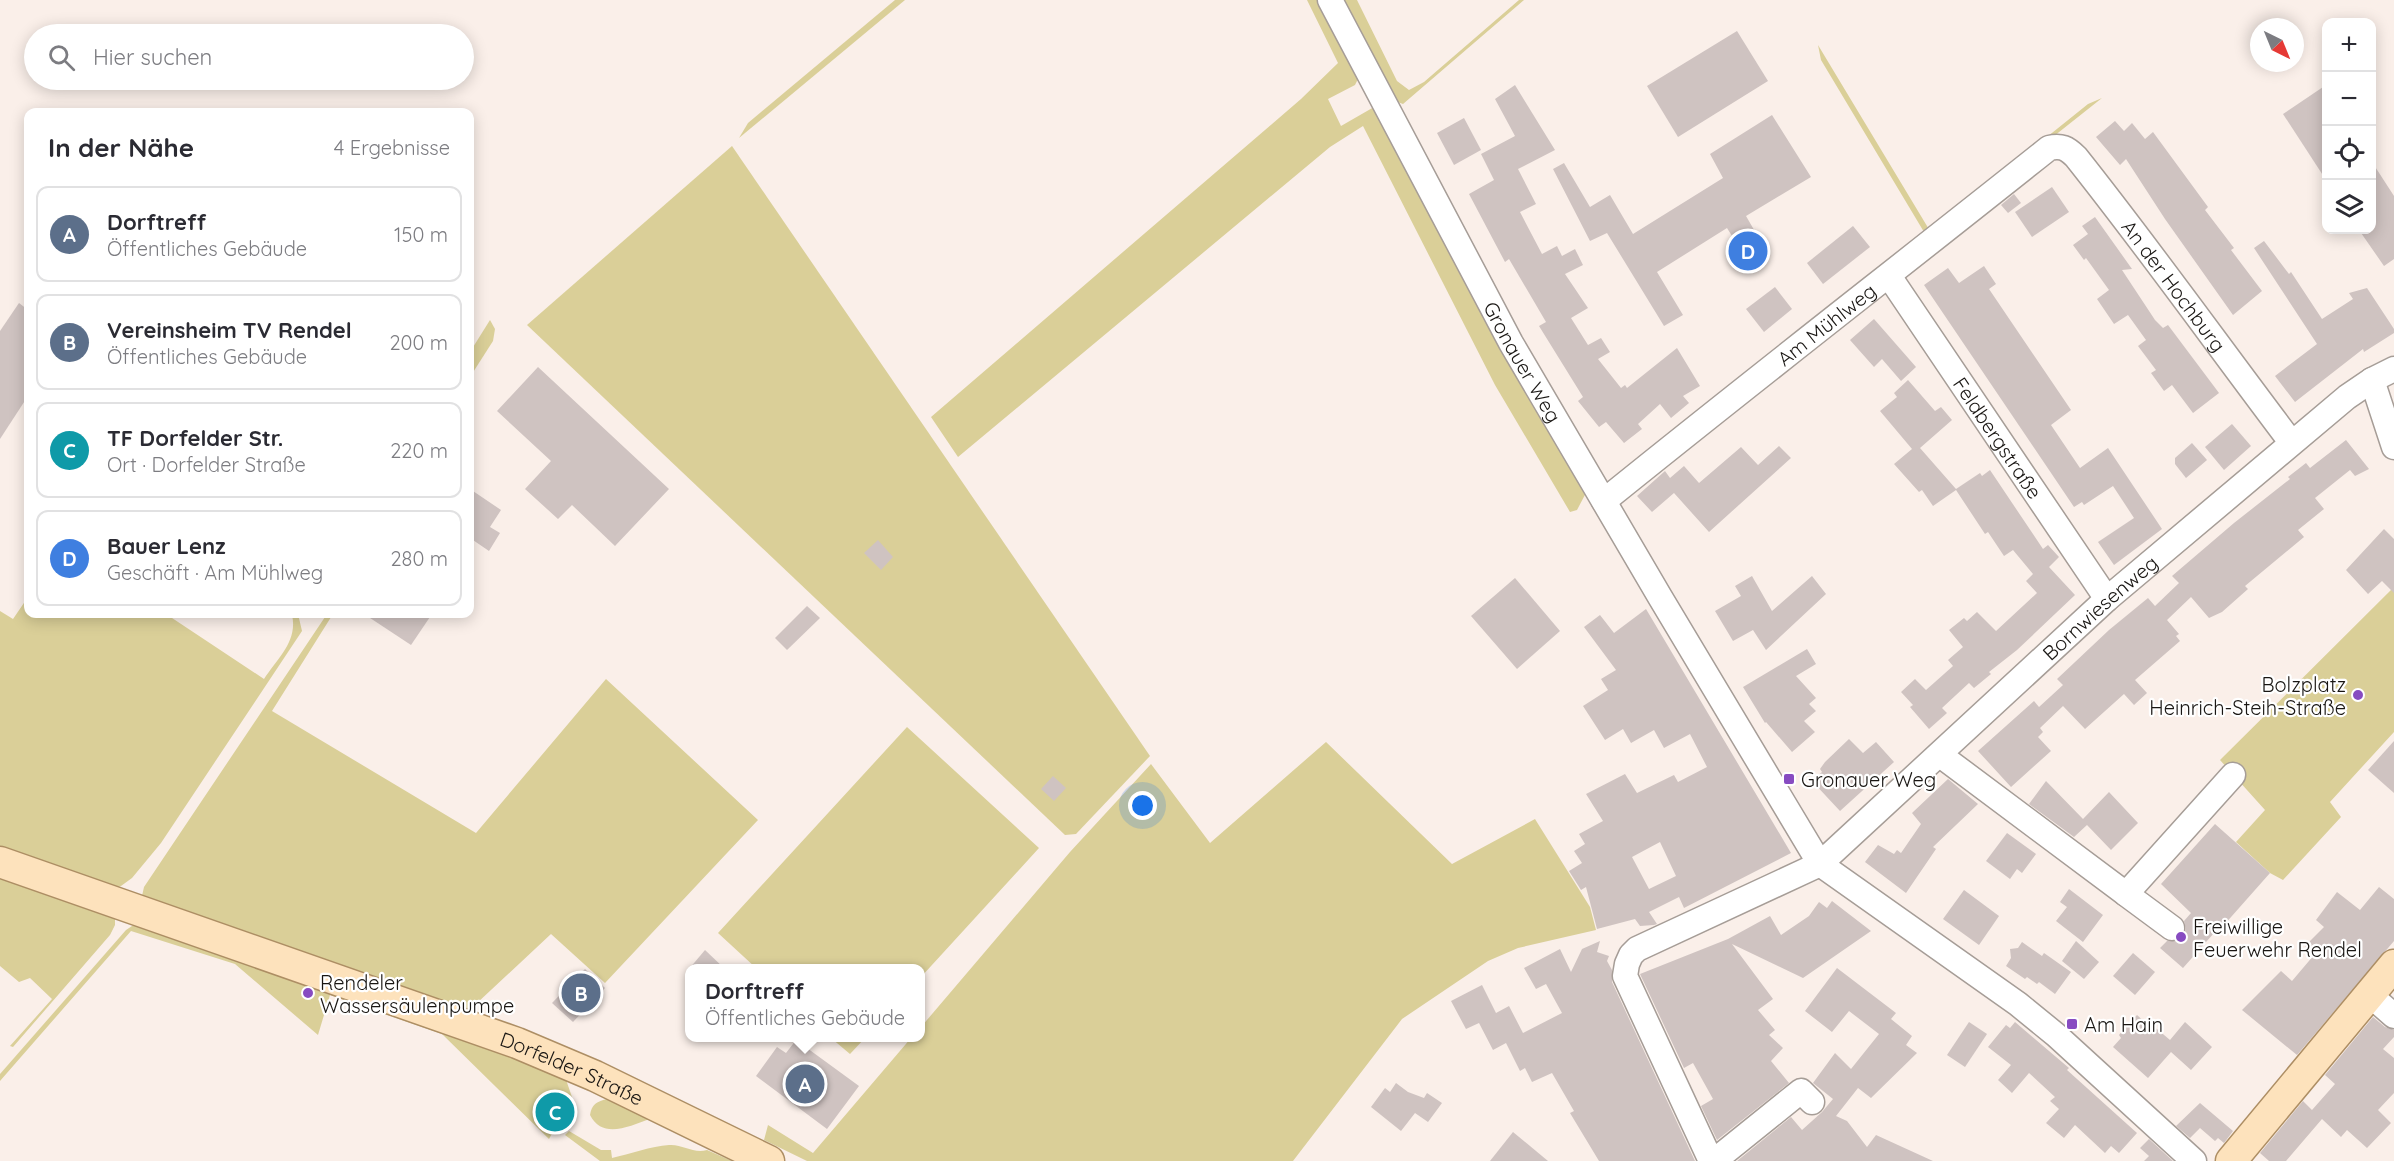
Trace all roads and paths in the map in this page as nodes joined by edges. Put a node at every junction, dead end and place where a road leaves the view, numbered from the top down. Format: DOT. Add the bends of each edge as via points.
graph roads {
  1 [pos="1330,0"];
  2 [pos="2049,148"];
  3 [pos="1889,276"];
  4 [pos="2394,369"];
  5 [pos="2372,380"];
  6 [pos="2291,442"];
  7 [pos="2394,447"];
  8 [pos="1604,501"];
  9 [pos="2107,599"];
  10 [pos="1940,754"];
  11 [pos="2233,775"];
  12 [pos="0,862"];
  13 [pos="1820,864"];
  14 [pos="2126,894"];
  15 [pos="2172,928"];
  16 [pos="2394,965"];
  17 [pos="2370,994"];
  18 [pos="2394,1016"];
  19 [pos="1812,1102"];
  20 [pos="769,1161"];
  21 [pos="1713,1161"];
  22 [pos="2194,1161"];
  23 [pos="2231,1161"];
  1 -- 8 [label="street, Gronauer Weg" via="1511,343"];
  2 -- 3 [label="street, Am Mühlweg"];
  2 -- 6 [label="street, An der Hochburg" via="2058,146 2076,157"];
  3 -- 8 [label="street, Am Mühlweg"];
  3 -- 9 [label="street, Feldbergstraße"];
  4 -- 5 [label="street, Bornwiesenweg"];
  5 -- 6 [label="street, Bornwiesenweg"];
  5 -- 7 [label="street"];
  6 -- 9 [label="street, Bornwiesenweg"];
  8 -- 13 [label="street, Gronauer Weg"];
  9 -- 10 [label="street, Bornwiesenweg"];
  10 -- 13 [label="street, Bornwiesenweg"];
  10 -- 14 [label="street"];
  11 -- 14 [label="street"];
  12 -- 20 [label="main road, Dorfelder Straße" via="517,1042"];
  13 -- 21 [label="street" via="1637,949 1627,964 1625,976"];
  13 -- 22 [label="street" via="2033,1016"];
  14 -- 15 [label="street"];
  16 -- 17 [label="main road"];
  17 -- 18 [label="street"];
  17 -- 23 [label="main road"];
  19 -- 21 [label="street" via="1801,1091"];
}
